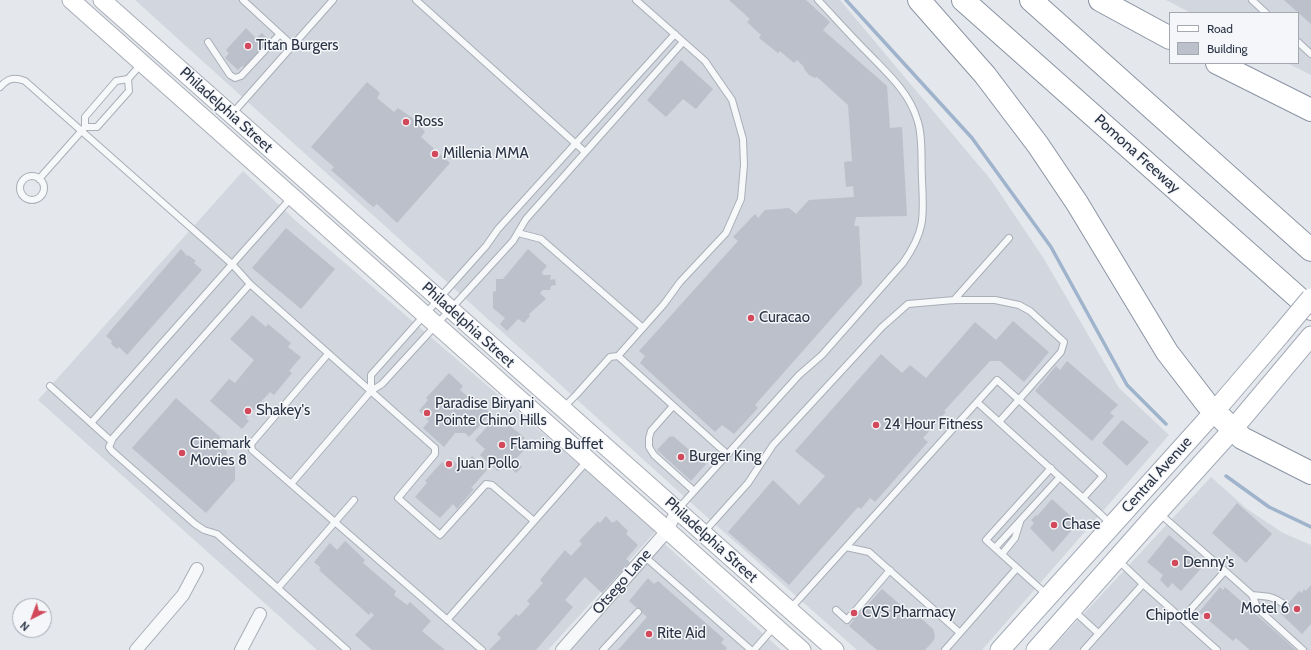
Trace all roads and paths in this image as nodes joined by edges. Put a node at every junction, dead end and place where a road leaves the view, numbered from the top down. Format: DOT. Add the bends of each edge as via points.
graph roads {
  1 [pos="71,0"];
  2 [pos="243,0"];
  3 [pos="333,0"];
  4 [pos="416,0"];
  5 [pos="636,0"];
  6 [pos="818,0"];
  7 [pos="919,0"];
  8 [pos="962,0"];
  9 [pos="1031,0"];
  10 [pos="1100,0"];
  11 [pos="1252,0"];
  12 [pos="104,1"];
  13 [pos="1265,12"];
  14 [pos="280,34"];
  15 [pos="675,34"];
  16 [pos="1169,37"];
  17 [pos="208,42"];
  18 [pos="684,42"];
  19 [pos="1299,43"];
  20 [pos="293,46"];
  21 [pos="1311,54"];
  22 [pos="142,64"];
  23 [pos="1220,64"];
  24 [pos="128,79"];
  25 [pos="0,87"];
  26 [pos="1311,110"];
  27 [pos="196,111"];
  28 [pos="231,115"];
  29 [pos="83,129"];
  30 [pos="576,144"];
  31 [pos="586,152"];
  32 [pos="39,179"];
  33 [pos="292,196"];
  34 [pos="518,233"];
  35 [pos="1009,238"];
  36 [pos="1311,250"];
  37 [pos="232,264"];
  38 [pos="250,284"];
  39 [pos="1311,298"];
  40 [pos="954,300"];
  41 [pos="444,304"];
  42 [pos="1311,309"];
  43 [pos="430,319"];
  44 [pos="643,328"];
  45 [pos="1311,336"];
  46 [pos="328,354"];
  47 [pos="618,356"];
  48 [pos="50,386"];
  49 [pos="370,391"];
  50 [pos="1019,400"];
  51 [pos="977,402"];
  52 [pos="673,406"];
  53 [pos="562,409"];
  54 [pos="1214,412"];
  55 [pos="999,422"];
  56 [pos="91,423"];
  57 [pos="1233,429"];
  58 [pos="111,441"];
  59 [pos="727,454"];
  60 [pos="588,460"];
  61 [pos="1051,468"];
  62 [pos="1311,473"];
  63 [pos="1060,477"];
  64 [pos="291,484"];
  65 [pos="694,491"];
  66 [pos="1082,498"];
  67 [pos="354,500"];
  68 [pos="677,510"];
  69 [pos="1158,512"];
  70 [pos="1020,520"];
  71 [pos="534,521"];
  72 [pos="335,522"];
  73 [pos="1112,525"];
  74 [pos="667,530"];
  75 [pos="703,533"];
  76 [pos="846,547"];
  77 [pos="995,548"];
  78 [pos="1002,554"];
  79 [pos="644,556"];
  80 [pos="1117,559"];
  81 [pos="1017,568"];
  82 [pos="197,569"];
  83 [pos="890,570"];
  84 [pos="1225,571"];
  85 [pos="1143,584"];
  86 [pos="278,588"];
  87 [pos="740,595"];
  88 [pos="1252,595"];
  89 [pos="1048,596"];
  90 [pos="1286,606"];
  91 [pos="789,610"];
  92 [pos="836,610"];
  93 [pos="856,610"];
  94 [pos="1072,610"];
  95 [pos="638,612"];
  96 [pos="260,614"];
  97 [pos="850,616"];
  98 [pos="1182,619"];
  99 [pos="447,620"];
  100 [pos="775,626"];
  101 [pos="960,633"];
  102 [pos="1098,633"];
  103 [pos="568,648"];
  104 [pos="243,649"];
  105 [pos="136,650"];
  106 [pos="347,650"];
  107 [pos="482,650"];
  108 [pos="603,650"];
  109 [pos="753,650"];
  110 [pos="802,650"];
  111 [pos="835,650"];
  112 [pos="945,650"];
  113 [pos="1000,650"];
  114 [pos="1036,650"];
  115 [pos="1084,650"];
  116 [pos="1217,650"];
  117 [pos="1303,650"];
  1 -- 22 [label="main road, Philadelphia Street"];
  2 -- 14 [label="lane"];
  3 -- 20 [label="lane"];
  4 -- 30 [label="lane"];
  5 -- 15 [label="lane"];
  6 -- 59 [label="lane" via="910,100 918,120 920,137 923,216 920,233 903,263 822,355 799,375"];
  7 -- 54 [label="highway" via="985,74 1038,145 1078,203 1167,352"];
  8 -- 42 [label="highway, Pomona Freeway"];
  9 -- 36 [label="highway"];
  10 -- 16 [label="highway"];
  11 -- 13 [label="lane"];
  12 -- 28 [label="main road, Philadelphia Street"];
  14 -- 17 [label="lane" via="241,76 235,78 230,75"];
  14 -- 20 [label="lane"];
  15 -- 18 [label="lane"];
  15 -- 30 [label="lane"];
  18 -- 31 [label="lane"];
  18 -- 44 [label="lane" via="705,61 732,100 743,139 741,199 726,233 680,282"];
  19 -- 21 [label="lane"];
  20 -- 28 [label="lane"];
  22 -- 24 [label="lane"];
  22 -- 27 [label="main road, Philadelphia Street"];
  23 -- 26 [label="highway"];
  24 -- 29 [label="lane" via="116,81 85,117"];
  24 -- 29 [label="lane" via="128,91 97,127"];
  25 -- 29 [label="lane" via="8,79 17,78 25,81"];
  27 -- 28 [label="main road" via="221,120"];
  27 -- 33 [label="main road, Philadelphia Street"];
  28 -- 41 [label="main road, Philadelphia Street"];
  29 -- 32 [label="lane"];
  29 -- 37 [label="lane"];
  30 -- 31 [label="lane"];
  30 -- 41 [label="lane" via="498,229"];
  31 -- 34 [label="lane" via="526,219"];
  33 -- 37 [label="lane"];
  33 -- 43 [label="main road, Philadelphia Street"];
  34 -- 41 [label="lane" via="508,246"];
  34 -- 44 [label="lane" via="541,239"];
  35 -- 40 [label="lane"];
  37 -- 38 [label="lane"];
  37 -- 56 [label="lane"];
  38 -- 46 [label="lane"];
  38 -- 58 [label="lane"];
  39 -- 54 [label="main road, Central Avenue, bridge"];
  40 -- 50 [label="lane" via="995,300 1019,305 1030,311 1064,342 1061,352"];
  40 -- 75 [label="lane" via="908,304 882,327 773,445 748,483"];
  41 -- 43 [label="lane"];
  41 -- 43 [label="lane"];
  41 -- 53 [label="main road, Philadelphia Street"];
  43 -- 49 [label="lane" via="382,384"];
  43 -- 49 [label="lane" via="371,375"];
  43 -- 60 [label="main road, Philadelphia Street"];
  44 -- 47 [label="lane"];
  45 -- 57 [label="main road, Central Avenue"];
  46 -- 49 [label="lane"];
  46 -- 64 [label="lane" via="251,444 252,450"];
  47 -- 52 [label="lane"];
  47 -- 53 [label="lane" via="610,357"];
  48 -- 56 [label="lane"];
  49 -- 64 [label="lane"];
  49 -- 71 [label="lane" via="435,448 435,454 398,498 440,535 486,484 492,485"];
  50 -- 51 [label="lane" via="997,380"];
  50 -- 55 [label="lane"];
  50 -- 66 [label="lane" via="1103,476"];
  51 -- 55 [label="lane"];
  51 -- 76 [label="lane"];
  52 -- 59 [label="lane"];
  52 -- 65 [label="lane" via="651,431 649,447 654,455"];
  53 -- 68 [label="main road, Philadelphia Street"];
  54 -- 57 [label="highway"];
  54 -- 73 [label="main road, Central Avenue"];
  55 -- 61 [label="lane"];
  56 -- 58 [label="lane"];
  57 -- 62 [label="highway" via="1244,439"];
  57 -- 69 [label="main road, Central Avenue"];
  58 -- 86 [label="lane" via="109,447 118,457 195,524 217,534"];
  59 -- 65 [label="lane"];
  60 -- 71 [label="lane"];
  60 -- 74 [label="main road, Philadelphia Street"];
  61 -- 63 [label="lane"];
  61 -- 77 [label="lane" via="986,540"];
  63 -- 66 [label="lane"];
  63 -- 70 [label="lane"];
  64 -- 72 [label="lane"];
  65 -- 68 [label="lane"];
  66 -- 73 [label="lane"];
  67 -- 72 [label="lane"];
  68 -- 74 [label="street, Otsego Lane"];
  68 -- 75 [label="main road, Philadelphia Street"];
  69 -- 80 [label="main road, Central Avenue"];
  69 -- 84 [label="lane"];
  70 -- 77 [label="lane"];
  70 -- 78 [label="lane" via="1015,538"];
  71 -- 99 [label="lane"];
  72 -- 86 [label="lane"];
  72 -- 99 [label="lane"];
  73 -- 89 [label="main road, Central Avenue"];
  73 -- 94 [label="main road" via="1114,536 1066,594 1066,601"];
  74 -- 79 [label="street, Otsego Lane"];
  74 -- 87 [label="main road, Philadelphia Street"];
  75 -- 91 [label="main road, Philadelphia Street"];
  76 -- 83 [label="lane" via="869,552"];
  76 -- 91 [label="lane"];
  77 -- 78 [label="lane"];
  78 -- 81 [label="lane"];
  79 -- 103 [label="street, Otsego Lane"];
  79 -- 109 [label="lane"];
  80 -- 85 [label="lane"];
  80 -- 94 [label="main road, Central Avenue"];
  81 -- 89 [label="lane"];
  81 -- 101 [label="lane"];
  82 -- 105 [label="street" via="184,595"];
  83 -- 93 [label="lane"];
  83 -- 101 [label="lane"];
  84 -- 88 [label="lane"];
  84 -- 98 [label="lane"];
  85 -- 98 [label="lane"];
  85 -- 102 [label="lane"];
  86 -- 106 [label="lane"];
  87 -- 91 [label="main road" via="759,599 780,613"];
  87 -- 100 [label="main road, Philadelphia Street"];
  88 -- 90 [label="lane" via="1278,599"];
  88 -- 117 [label="lane" via="1258,609"];
  89 -- 113 [label="main road, Central Avenue"];
  91 -- 111 [label="main road, Philadelphia Street"];
  92 -- 97 [label="lane" via="847,620"];
  94 -- 102 [label="lane"];
  94 -- 114 [label="main road, Central Avenue"];
  95 -- 108 [label="lane"];
  96 -- 104 [label="street"];
  98 -- 116 [label="lane"];
  99 -- 107 [label="lane"];
  100 -- 109 [label="lane"];
  100 -- 110 [label="main road, Philadelphia Street"];
  101 -- 112 [label="lane"];
  102 -- 115 [label="lane"];
}
